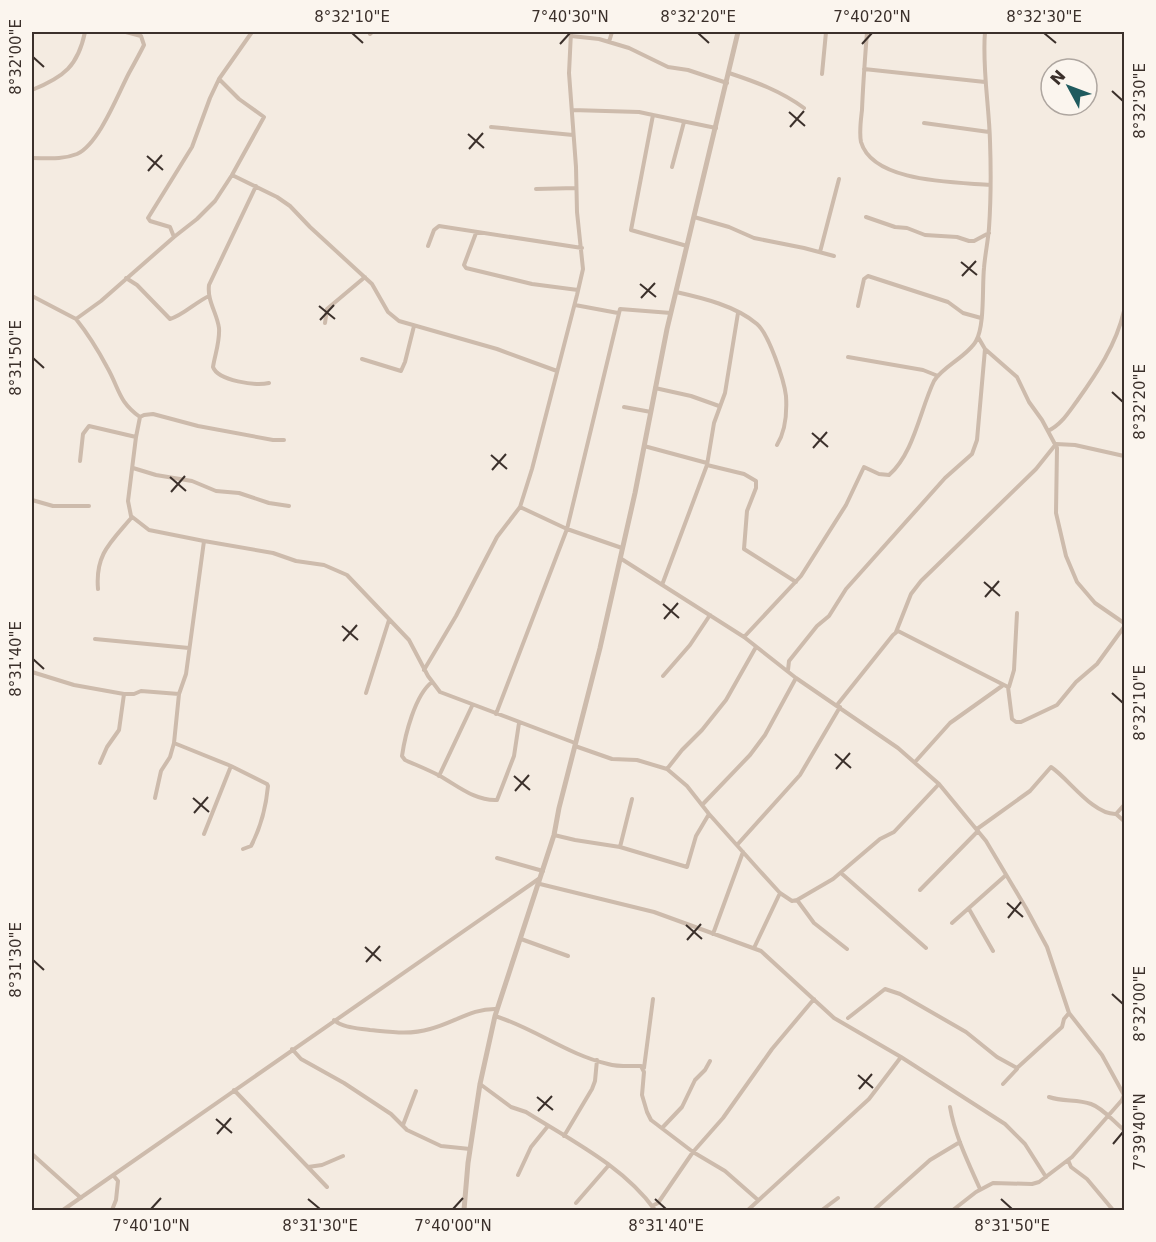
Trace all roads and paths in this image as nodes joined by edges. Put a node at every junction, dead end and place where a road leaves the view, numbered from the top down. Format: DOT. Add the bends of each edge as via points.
graph roads {
  1 [pos="85,32"];
  2 [pos="126,32"];
  3 [pos="252,32"];
  4 [pos="612,32"];
  5 [pos="738,32"];
  6 [pos="826,32"];
  7 [pos="867,32"];
  8 [pos="985,32"];
  9 [pos="571,34"];
  10 [pos="609,42"];
  11 [pos="864,69"];
  12 [pos="729,73"];
  13 [pos="822,74"];
  14 [pos="219,79"];
  15 [pos="985,82"];
  16 [pos="727,83"];
  17 [pos="32,90"];
  18 [pos="804,108"];
  19 [pos="572,110"];
  20 [pos="653,115"];
  21 [pos="684,122"];
  22 [pos="924,123"];
  23 [pos="490,127"];
  24 [pos="716,128"];
  25 [pos="989,132"];
  26 [pos="573,135"];
  27 [pos="32,158"];
  28 [pos="672,167"];
  29 [pos="232,175"];
  30 [pos="838,179"];
  31 [pos="990,185"];
  32 [pos="256,186"];
  33 [pos="576,188"];
  34 [pos="536,189"];
  35 [pos="694,217"];
  36 [pos="866,217"];
  37 [pos="988,232"];
  38 [pos="476,233"];
  39 [pos="174,237"];
  40 [pos="428,246"];
  41 [pos="687,246"];
  42 [pos="582,248"];
  43 [pos="820,252"];
  44 [pos="834,256"];
  45 [pos="364,277"];
  46 [pos="126,278"];
  47 [pos="578,290"];
  48 [pos="676,292"];
  49 [pos="32,296"];
  50 [pos="209,296"];
  51 [pos="575,305"];
  52 [pos="858,306"];
  53 [pos="1125,311"];
  54 [pos="618,313"];
  55 [pos="672,313"];
  56 [pos="738,313"];
  57 [pos="981,318"];
  58 [pos="76,319"];
  59 [pos="325,322"];
  60 [pos="414,326"];
  61 [pos="978,337"];
  62 [pos="985,349"];
  63 [pos="848,357"];
  64 [pos="362,359"];
  65 [pos="557,371"];
  66 [pos="938,376"];
  67 [pos="269,382"];
  68 [pos="655,388"];
  69 [pos="719,406"];
  70 [pos="624,407"];
  71 [pos="651,412"];
  72 [pos="140,417"];
  73 [pos="1048,431"];
  74 [pos="136,437"];
  75 [pos="284,440"];
  76 [pos="1056,444"];
  77 [pos="777,445"];
  78 [pos="644,446"];
  79 [pos="1125,456"];
  80 [pos="80,461"];
  81 [pos="707,464"];
  82 [pos="133,468"];
  83 [pos="32,500"];
  84 [pos="88,506"];
  85 [pos="289,506"];
  86 [pos="520,507"];
  87 [pos="132,517"];
  88 [pos="567,529"];
  89 [pos="204,541"];
  90 [pos="623,548"];
  91 [pos="620,558"];
  92 [pos="796,582"];
  93 [pos="662,585"];
  94 [pos="98,589"];
  95 [pos="1017,613"];
  96 [pos="710,615"];
  97 [pos="389,620"];
  98 [pos="1125,624"];
  99 [pos="896,632"];
  100 [pos="744,637"];
  101 [pos="95,639"];
  102 [pos="756,646"];
  103 [pos="189,648"];
  104 [pos="789,661"];
  105 [pos="780,664"];
  106 [pos="424,670"];
  107 [pos="788,670"];
  108 [pos="32,672"];
  109 [pos="663,676"];
  110 [pos="796,678"];
  111 [pos="432,682"];
  112 [pos="1002,686"];
  113 [pos="1008,688"];
  114 [pos="124,693"];
  115 [pos="366,693"];
  116 [pos="179,694"];
  117 [pos="472,706"];
  118 [pos="839,706"];
  119 [pos="496,714"];
  120 [pos="519,723"];
  121 [pos="174,743"];
  122 [pos="575,745"];
  123 [pos="915,762"];
  124 [pos="100,763"];
  125 [pos="231,766"];
  126 [pos="667,769"];
  127 [pos="439,776"];
  128 [pos="939,784"];
  129 [pos="155,798"];
  130 [pos="632,799"];
  131 [pos="703,804"];
  132 [pos="1125,805"];
  133 [pos="709,814"];
  134 [pos="1116,814"];
  135 [pos="1125,821"];
  136 [pos="978,830"];
  137 [pos="204,834"];
  138 [pos="554,835"];
  139 [pos="737,845"];
  140 [pos="620,847"];
  141 [pos="243,849"];
  142 [pos="744,852"];
  143 [pos="497,858"];
  144 [pos="841,873"];
  145 [pos="543,874"];
  146 [pos="1006,875"];
  147 [pos="540,884"];
  148 [pos="920,890"];
  149 [pos="780,892"];
  150 [pos="796,900"];
  151 [pos="969,909"];
  152 [pos="952,923"];
  153 [pos="713,934"];
  154 [pos="521,939"];
  155 [pos="754,948"];
  156 [pos="926,948"];
  157 [pos="848,950"];
  158 [pos="993,951"];
  159 [pos="568,956"];
  160 [pos="653,999"];
  161 [pos="814,999"];
  162 [pos="496,1012"];
  163 [pos="1069,1013"];
  164 [pos="848,1018"];
  165 [pos="334,1020"];
  166 [pos="292,1049"];
  167 [pos="902,1057"];
  168 [pos="597,1060"];
  169 [pos="710,1060"];
  170 [pos="1017,1068"];
  171 [pos="644,1069"];
  172 [pos="480,1084"];
  173 [pos="1003,1084"];
  174 [pos="234,1090"];
  175 [pos="416,1091"];
  176 [pos="1124,1092"];
  177 [pos="1049,1097"];
  178 [pos="1123,1100"];
  179 [pos="950,1107"];
  180 [pos="1108,1117"];
  181 [pos="403,1125"];
  182 [pos="548,1126"];
  183 [pos="663,1127"];
  184 [pos="1125,1131"];
  185 [pos="564,1136"];
  186 [pos="960,1143"];
  187 [pos="470,1149"];
  188 [pos="693,1152"];
  189 [pos="32,1154"];
  190 [pos="343,1156"];
  191 [pos="1068,1160"];
  192 [pos="609,1165"];
  193 [pos="307,1167"];
  194 [pos="113,1175"];
  195 [pos="518,1175"];
  196 [pos="1046,1177"];
  197 [pos="327,1186"];
  198 [pos="980,1189"];
  199 [pos="81,1198"];
  200 [pos="838,1198"];
  201 [pos="758,1200"];
  202 [pos="576,1203"];
  203 [pos="653,1208"];
  204 [pos="63,1210"];
  205 [pos="112,1210"];
  206 [pos="464,1210"];
  207 [pos="748,1210"];
  208 [pos="822,1210"];
  209 [pos="874,1210"];
  210 [pos="953,1210"];
  211 [pos="1113,1210"];
  1 -- 17 [label="street" via="81,53 72,65"];
  2 -- 27 [label="street" via="141,36 144,45 96,134 75,155"];
  3 -- 14 [label="street"];
  4 -- 10 [label="street"];
  5 -- 12 [label="street"];
  6 -- 13 [label="street"];
  7 -- 11 [label="street"];
  8 -- 15 [label="street"];
  9 -- 10 [label="street"];
  9 -- 19 [label="street"];
  10 -- 16 [label="street" via="668,67"];
  11 -- 15 [label="street"];
  11 -- 31 [label="street" via="861,142 874,159 904,176"];
  12 -- 16 [label="street"];
  12 -- 18 [label="street" via="770,87"];
  14 -- 29 [label="street" via="264,117"];
  14 -- 39 [label="street" via="192,147 148,218 170,227"];
  15 -- 25 [label="street"];
  16 -- 24 [label="street"];
  19 -- 20 [label="street"];
  19 -- 26 [label="street"];
  20 -- 21 [label="street"];
  20 -- 41 [label="street" via="632,230"];
  21 -- 24 [label="street"];
  21 -- 28 [label="street"];
  22 -- 25 [label="street"];
  23 -- 26 [label="street"];
  24 -- 35 [label="street"];
  25 -- 31 [label="street"];
  26 -- 33 [label="street"];
  29 -- 32 [label="street"];
  29 -- 39 [label="street" via="215,201"];
  30 -- 43 [label="street"];
  31 -- 37 [label="street"];
  32 -- 45 [label="street" via="290,206"];
  32 -- 50 [label="street" via="213,273"];
  33 -- 34 [label="street"];
  33 -- 42 [label="street"];
  35 -- 41 [label="street"];
  35 -- 43 [label="street" via="754,238"];
  36 -- 37 [label="street" via="925,235 969,241"];
  37 -- 57 [label="street"];
  38 -- 40 [label="street" via="439,226"];
  38 -- 42 [label="street"];
  38 -- 47 [label="street" via="466,268"];
  39 -- 46 [label="street"];
  41 -- 48 [label="street"];
  42 -- 47 [label="street"];
  43 -- 44 [label="street"];
  45 -- 59 [label="street" via="327,309"];
  45 -- 60 [label="street" via="392,316"];
  46 -- 50 [label="street" via="170,320"];
  46 -- 58 [label="street"];
  47 -- 51 [label="street"];
  48 -- 55 [label="street"];
  48 -- 56 [label="street"];
  49 -- 58 [label="street"];
  50 -- 67 [label="street" via="219,328 215,372 258,385"];
  51 -- 54 [label="street"];
  51 -- 65 [label="street"];
  52 -- 57 [label="street" via="868,276 948,302 963,313"];
  53 -- 73 [label="street" via="1093,380 1059,424"];
  54 -- 55 [label="street" via="620,309"];
  54 -- 88 [label="street"];
  55 -- 68 [label="street"];
  56 -- 69 [label="street" via="725,393"];
  56 -- 77 [label="street" via="766,333 785,393 782,438"];
  57 -- 61 [label="street"];
  58 -- 72 [label="street" via="107,365 126,407"];
  60 -- 64 [label="street" via="400,371"];
  60 -- 65 [label="street"];
  61 -- 62 [label="street"];
  61 -- 66 [label="street"];
  62 -- 73 [label="street" via="1017,377"];
  62 -- 104 [label="street" via="977,440 972,454 945,478 846,588 829,616"];
  63 -- 66 [label="street"];
  65 -- 86 [label="street"];
  66 -- 92 [label="street" via="896,467 885,476 864,467 846,505"];
  68 -- 69 [label="street"];
  68 -- 71 [label="street"];
  69 -- 81 [label="street"];
  70 -- 71 [label="street"];
  71 -- 78 [label="street"];
  72 -- 74 [label="street"];
  72 -- 75 [label="street" via="153,414 273,441"];
  73 -- 76 [label="street"];
  74 -- 80 [label="street" via="89,426 83,434"];
  74 -- 82 [label="street"];
  76 -- 79 [label="street"];
  76 -- 98 [label="street" via="1056,513 1066,556 1087,595"];
  76 -- 99 [label="street" via="921,581 911,594"];
  78 -- 81 [label="street"];
  78 -- 90 [label="street"];
  81 -- 92 [label="street" via="756,481 747,511 744,549"];
  81 -- 93 [label="street"];
  82 -- 85 [label="street"];
  82 -- 87 [label="street" via="128,501"];
  83 -- 84 [label="street" via="53,506"];
  86 -- 88 [label="street"];
  86 -- 106 [label="street" via="497,537"];
  87 -- 89 [label="street" via="149,530"];
  87 -- 94 [label="street" via="101,557"];
  88 -- 90 [label="street"];
  88 -- 119 [label="street"];
  89 -- 97 [label="street" via="324,565 354,582"];
  89 -- 103 [label="street"];
  90 -- 91 [label="street"];
  91 -- 93 [label="street"];
  91 -- 122 [label="street"];
  92 -- 100 [label="street"];
  93 -- 96 [label="street"];
  95 -- 113 [label="street" via="1014,670"];
  96 -- 100 [label="street"];
  96 -- 109 [label="street"];
  97 -- 106 [label="street" via="409,640"];
  97 -- 115 [label="street"];
  98 -- 113 [label="street" via="1097,664 1050,709 1016,722 1011,715"];
  99 -- 112 [label="street"];
  99 -- 118 [label="street"];
  100 -- 102 [label="street"];
  101 -- 103 [label="street"];
  102 -- 105 [label="street"];
  102 -- 126 [label="street" via="726,700"];
  103 -- 116 [label="street"];
  104 -- 105 [label="street"];
  104 -- 107 [label="street"];
  105 -- 107 [label="street"];
  106 -- 111 [label="street"];
  107 -- 110 [label="street"];
  108 -- 114 [label="street" via="74,685"];
  110 -- 118 [label="street"];
  110 -- 131 [label="street" via="765,735"];
  111 -- 117 [label="street" via="440,692"];
  111 -- 127 [label="street" via="424,688 411,719 402,756"];
  112 -- 113 [label="street"];
  112 -- 123 [label="street" via="950,723"];
  114 -- 116 [label="street"];
  114 -- 124 [label="street" via="119,730"];
  116 -- 121 [label="street"];
  117 -- 119 [label="street"];
  117 -- 127 [label="street"];
  118 -- 123 [label="street"];
  118 -- 139 [label="street" via="800,775"];
  119 -- 120 [label="street"];
  120 -- 122 [label="street"];
  120 -- 127 [label="street" via="514,756 497,800 472,795"];
  121 -- 125 [label="street"];
  121 -- 129 [label="street" via="160,771"];
  122 -- 126 [label="street" via="612,759 637,760"];
  122 -- 138 [label="street"];
  123 -- 128 [label="street"];
  125 -- 137 [label="street"];
  125 -- 141 [label="street" via="268,786 266,807 253,843"];
  126 -- 131 [label="street"];
  128 -- 136 [label="street"];
  128 -- 144 [label="street" via="894,832 880,839"];
  130 -- 140 [label="street"];
  131 -- 133 [label="street"];
  132 -- 134 [label="street"];
  133 -- 139 [label="street"];
  133 -- 140 [label="street" via="696,836 687,867"];
  134 -- 135 [label="street"];
  134 -- 136 [label="street" via="1109,814 1086,799 1051,767 1030,791"];
  136 -- 146 [label="street"];
  136 -- 148 [label="street"];
  138 -- 140 [label="street"];
  138 -- 145 [label="street"];
  139 -- 142 [label="street"];
  142 -- 149 [label="street"];
  142 -- 153 [label="street"];
  143 -- 145 [label="street"];
  144 -- 150 [label="street"];
  144 -- 156 [label="street"];
  145 -- 147 [label="street"];
  145 -- 165 [label="street"];
  146 -- 151 [label="street"];
  146 -- 163 [label="street" via="1047,947"];
  147 -- 153 [label="street" via="654,912"];
  147 -- 154 [label="street"];
  149 -- 150 [label="street"];
  149 -- 155 [label="street"];
  150 -- 157 [label="street" via="814,923"];
  151 -- 152 [label="street"];
  151 -- 158 [label="street"];
  153 -- 155 [label="street"];
  154 -- 159 [label="street"];
  154 -- 162 [label="street"];
  155 -- 161 [label="street"];
  160 -- 171 [label="street"];
  161 -- 167 [label="street" via="834,1018"];
  161 -- 188 [label="street"];
  162 -- 165 [label="street" via="471,1012 410,1033 358,1028"];
  162 -- 168 [label="street"];
  162 -- 172 [label="street"];
  163 -- 170 [label="street" via="1062,1027"];
  163 -- 176 [label="street"];
  164 -- 170 [label="street" via="885,989 966,1032"];
  165 -- 166 [label="street"];
  166 -- 174 [label="street"];
  166 -- 181 [label="street" via="301,1059 345,1083"];
  167 -- 196 [label="street" via="1005,1124 1025,1144"];
  167 -- 201 [label="street" via="869,1099"];
  168 -- 171 [label="street"];
  168 -- 185 [label="street" via="592,1089"];
  169 -- 183 [label="street" via="682,1107"];
  170 -- 173 [label="street"];
  171 -- 183 [label="street" via="643,1102 651,1120"];
  172 -- 182 [label="street" via="511,1107"];
  172 -- 187 [label="street"];
  174 -- 193 [label="street"];
  174 -- 194 [label="street"];
  175 -- 181 [label="street"];
  176 -- 178 [label="street"];
  177 -- 180 [label="street" via="1090,1103"];
  178 -- 180 [label="street"];
  179 -- 186 [label="street"];
  180 -- 184 [label="street"];
  180 -- 191 [label="street"];
  181 -- 187 [label="street" via="441,1146"];
  182 -- 185 [label="street"];
  182 -- 195 [label="street" via="531,1147"];
  183 -- 188 [label="street"];
  185 -- 192 [label="street"];
  186 -- 198 [label="street"];
  186 -- 209 [label="street" via="930,1160"];
  187 -- 206 [label="street"];
  188 -- 201 [label="street" via="725,1171"];
  188 -- 203 [label="street"];
  189 -- 199 [label="street"];
  190 -- 193 [label="street"];
  191 -- 196 [label="street"];
  191 -- 211 [label="street"];
  192 -- 202 [label="street"];
  192 -- 203 [label="street" via="637,1187"];
  193 -- 197 [label="street"];
  194 -- 199 [label="street"];
  194 -- 205 [label="street" via="118,1181"];
  196 -- 198 [label="street" via="1032,1184 993,1183"];
  198 -- 210 [label="street"];
  199 -- 204 [label="street"];
  200 -- 208 [label="street"];
  201 -- 207 [label="street"];
}
